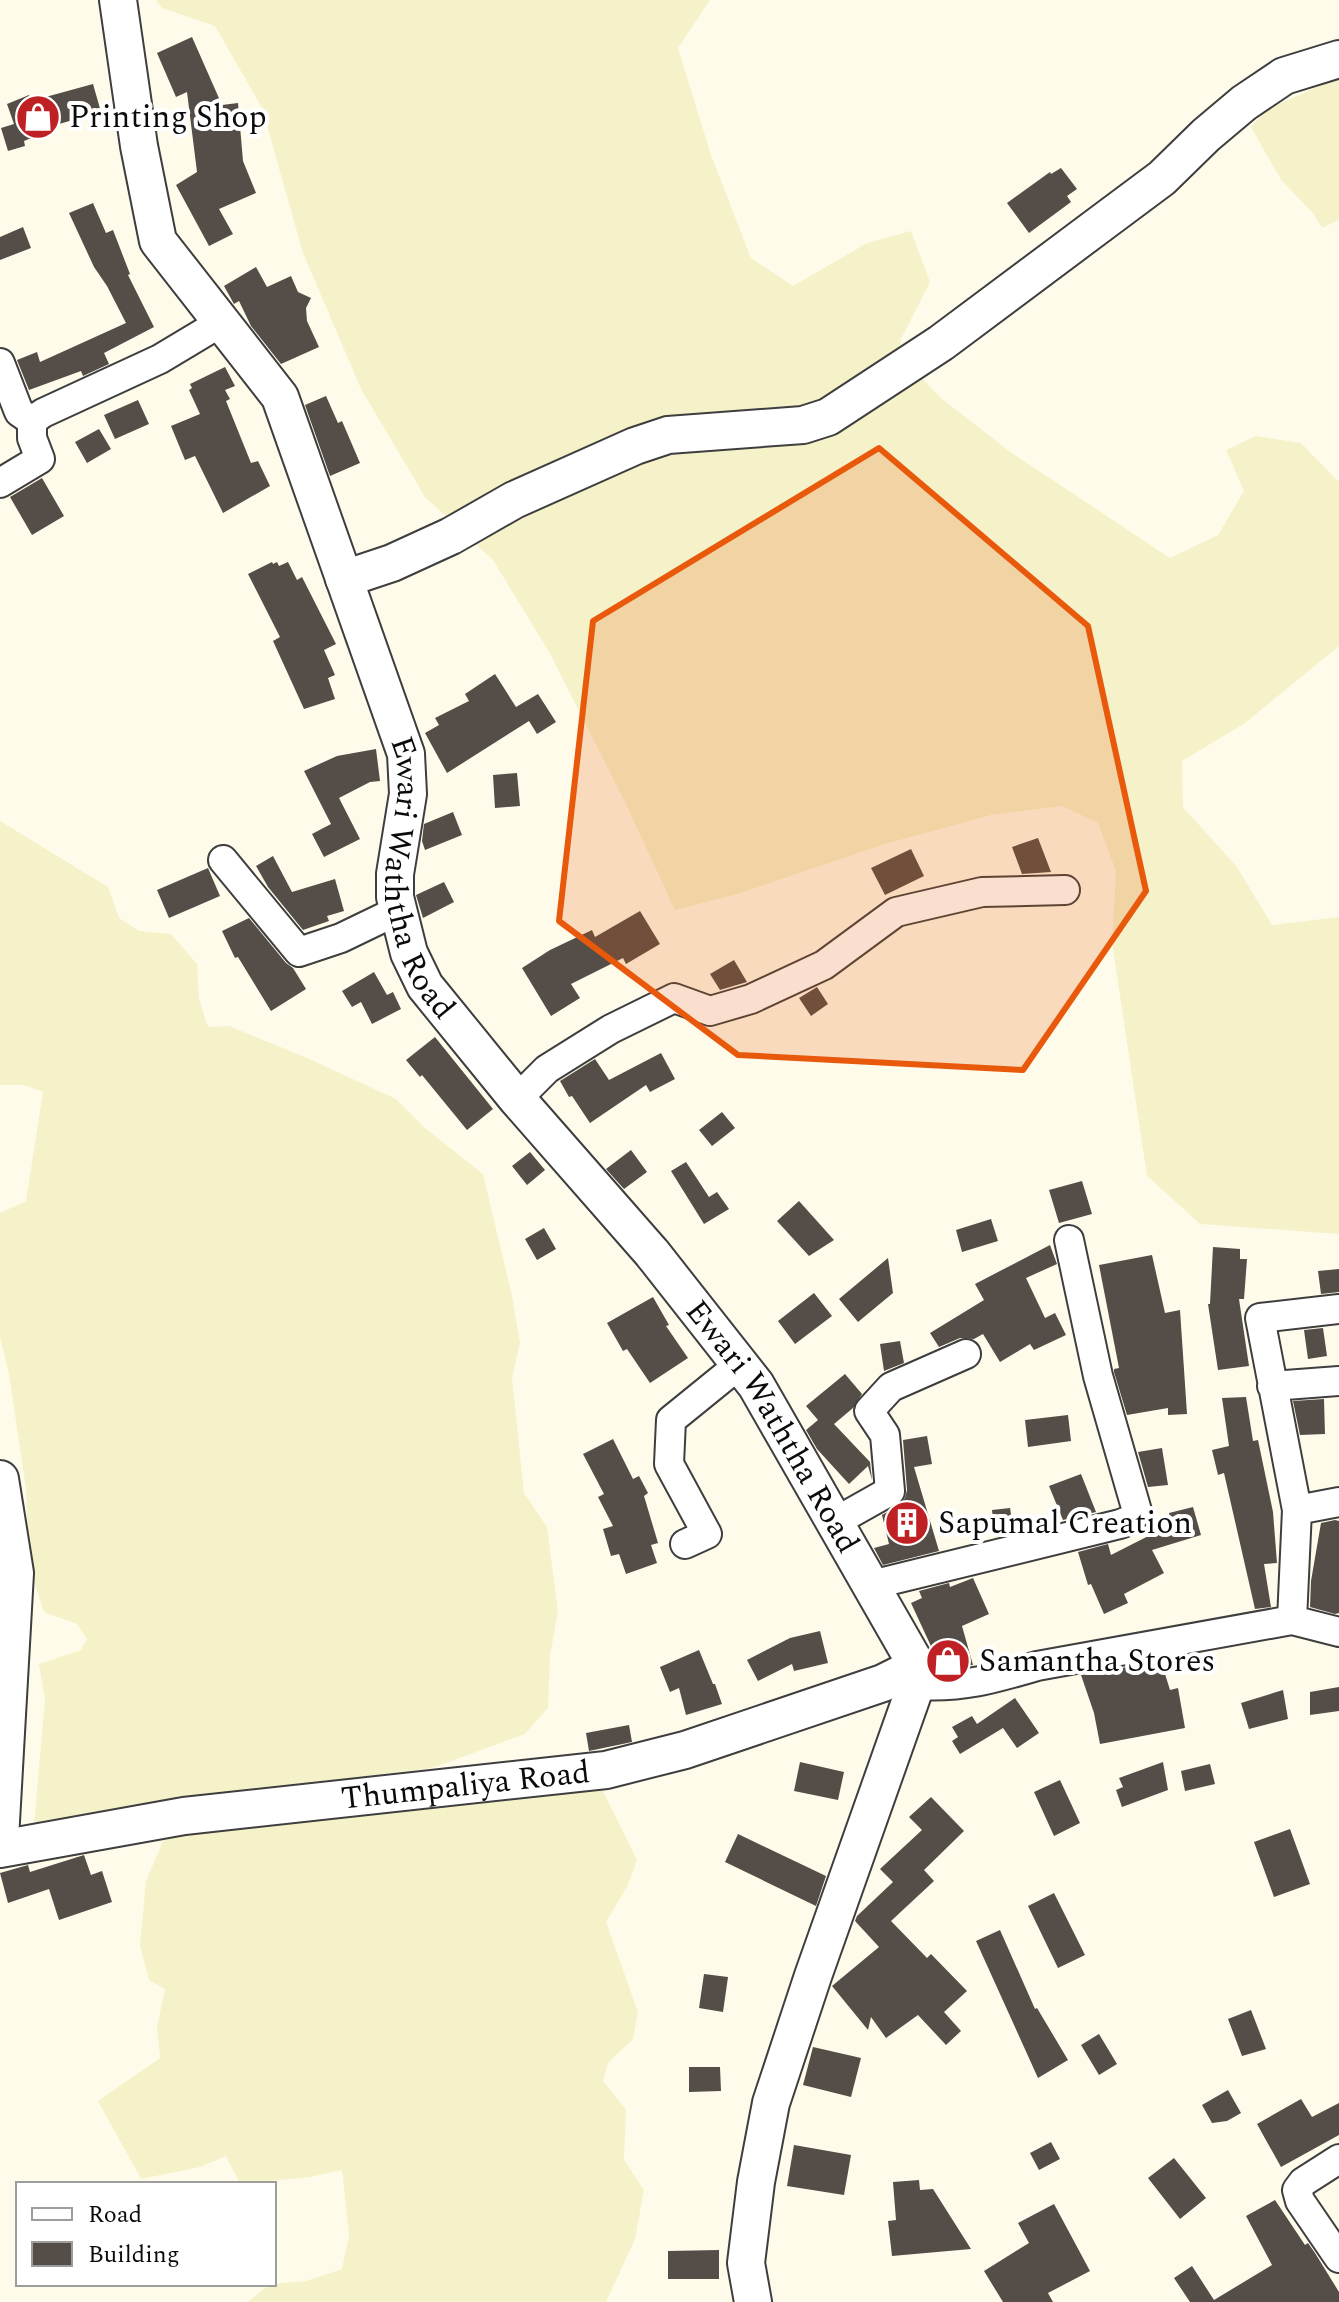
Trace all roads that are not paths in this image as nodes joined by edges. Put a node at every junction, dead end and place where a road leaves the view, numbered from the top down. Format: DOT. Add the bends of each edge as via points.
graph roads {
  1 [pos="118,0"];
  2 [pos="1339,59"];
  3 [pos="220,323"];
  4 [pos="0,363"];
  5 [pos="32,421"];
  6 [pos="0,483"];
  7 [pos="344,579"];
  8 [pos="223,860"];
  9 [pos="1065,890"];
  10 [pos="399,910"];
  11 [pos="517,1099"];
  12 [pos="1069,1240"];
  13 [pos="1339,1309"];
  14 [pos="966,1354"];
  15 [pos="740,1364"];
  16 [pos="1339,1381"];
  17 [pos="1272,1386"];
  18 [pos="0,1479"];
  19 [pos="1339,1502"];
  20 [pos="1297,1510"];
  21 [pos="835,1522"];
  22 [pos="685,1544"];
  23 [pos="871,1585"];
  24 [pos="1292,1620"];
  25 [pos="1339,1632"];
  26 [pos="5,1672"];
  27 [pos="916,1675"];
  28 [pos="0,1839"];
  29 [pos="0,1849"];
  30 [pos="1339,2159"];
  31 [pos="1339,2258"];
  32 [pos="753,2302"];
  1 -- 3 [label="street, Ewari Waththa Road" via="158,241"];
  2 -- 7 [label="street" via="1284,76 1244,103 1162,178 941,343 828,417 803,425 668,435 635,446 392,563"];
  3 -- 5 [label="street" via="160,359"];
  3 -- 7 [label="street, Ewari Waththa Road" via="280,397"];
  4 -- 5 [label="street" via="19,412"];
  5 -- 6 [label="street" via="40,459"];
  7 -- 10 [label="street, Ewari Waththa Road" via="406,754 408,794 395,874"];
  8 -- 10 [label="street" via="299,952"];
  9 -- 11 [label="street" via="982,892 896,912 824,965 751,999 710,1011 674,998 611,1029 547,1069"];
  10 -- 11 [label="street, Ewari Waththa Road" via="409,953 425,986"];
  11 -- 15 [label="street, Ewari Waththa Road" via="652,1253"];
  12 -- 23 [label="street" via="1098,1376 1137,1511 1120,1524"];
  13 -- 17 [label="street" via="1260,1318"];
  14 -- 21 [label="street" via="891,1387 869,1411 885,1435 890,1491"];
  15 -- 21 [label="street, Ewari Waththa Road"];
  15 -- 22 [label="street" via="671,1420 669,1464 707,1534"];
  16 -- 17 [label="street"];
  17 -- 20 [label="street"];
  18 -- 26 [label="street" via="15,1573"];
  19 -- 20 [label="street"];
  20 -- 24 [label="street"];
  21 -- 23 [label="street, Ewari Waththa Road"];
  23 -- 27 [label="street, Ewari Waththa Road"];
  24 -- 25 [label="street"];
  24 -- 27 [label="street" via="950,1687"];
  26 -- 28 [label="street"];
  27 -- 29 [label="street, Thumpaliya Road" via="685,1750 606,1770 184,1816"];
  27 -- 32 [label="street" via="771,2103 746,2263"];
  30 -- 31 [label="street" via="1297,2190"];
}
